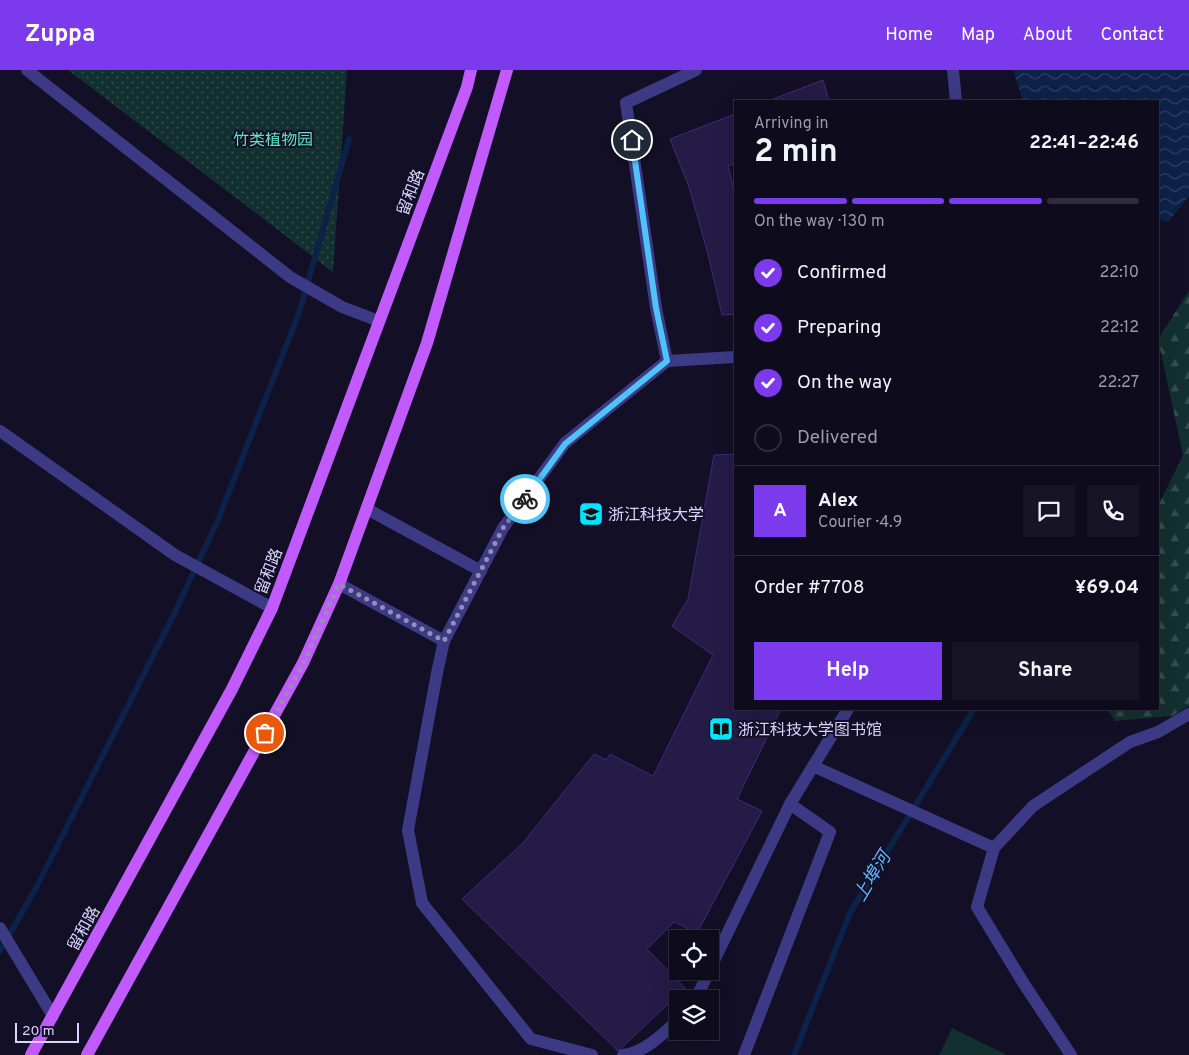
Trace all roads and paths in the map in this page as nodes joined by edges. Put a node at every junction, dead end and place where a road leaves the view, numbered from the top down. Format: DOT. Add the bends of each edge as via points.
graph roads {
  1 [pos="27,70"];
  2 [pos="471,70"];
  3 [pos="507,70"];
  4 [pos="696,70"];
  5 [pos="953,70"];
  6 [pos="956,100"];
  7 [pos="379,321"];
  8 [pos="734,357"];
  9 [pos="667,361"];
  10 [pos="0,431"];
  11 [pos="367,509"];
  12 [pos="481,571"];
  13 [pos="339,584"];
  14 [pos="272,608"];
  15 [pos="444,641"];
  16 [pos="847,710"];
  17 [pos="1189,714"];
  18 [pos="813,766"];
  19 [pos="790,804"];
  20 [pos="994,848"];
  21 [pos="1,930"];
  22 [pos="719,951"];
  23 [pos="53,1016"];
  24 [pos="669,1029"];
  25 [pos="31,1055"];
  26 [pos="88,1055"];
  27 [pos="592,1055"];
  28 [pos="623,1055"];
  29 [pos="744,1055"];
  30 [pos="1071,1055"];
  1 -- 7 [label="street" via="290,278 342,308"];
  2 -- 7 [label="main road, 留和路"];
  3 -- 11 [label="main road" via="427,343"];
  4 -- 9 [label="street" via="626,102 656,308"];
  5 -- 6 [label="street"];
  7 -- 14 [label="main road, 留和路"];
  8 -- 9 [label="street"];
  9 -- 12 [label="street" via="565,444 503,528"];
  10 -- 14 [label="street" via="189,562"];
  11 -- 12 [label="street"];
  11 -- 13 [label="main road"];
  12 -- 15 [label="street"];
  13 -- 15 [label="street"];
  13 -- 26 [label="main road" via="303,664"];
  14 -- 23 [label="main road, 留和路" via="232,689"];
  15 -- 27 [label="street" via="408,830 422,903 531,1039"];
  16 -- 18 [label="street"];
  17 -- 20 [label="street" via="1158,732 1130,742 1033,806"];
  18 -- 19 [label="street"];
  18 -- 20 [label="street"];
  19 -- 22 [label="street"];
  19 -- 29 [label="street" via="830,832"];
  20 -- 30 [label="street" via="977,908"];
  21 -- 23 [label="street"];
  23 -- 25 [label="main road, 留和路"];
  24 -- 28 [label="street" via="631,1054"];
}
